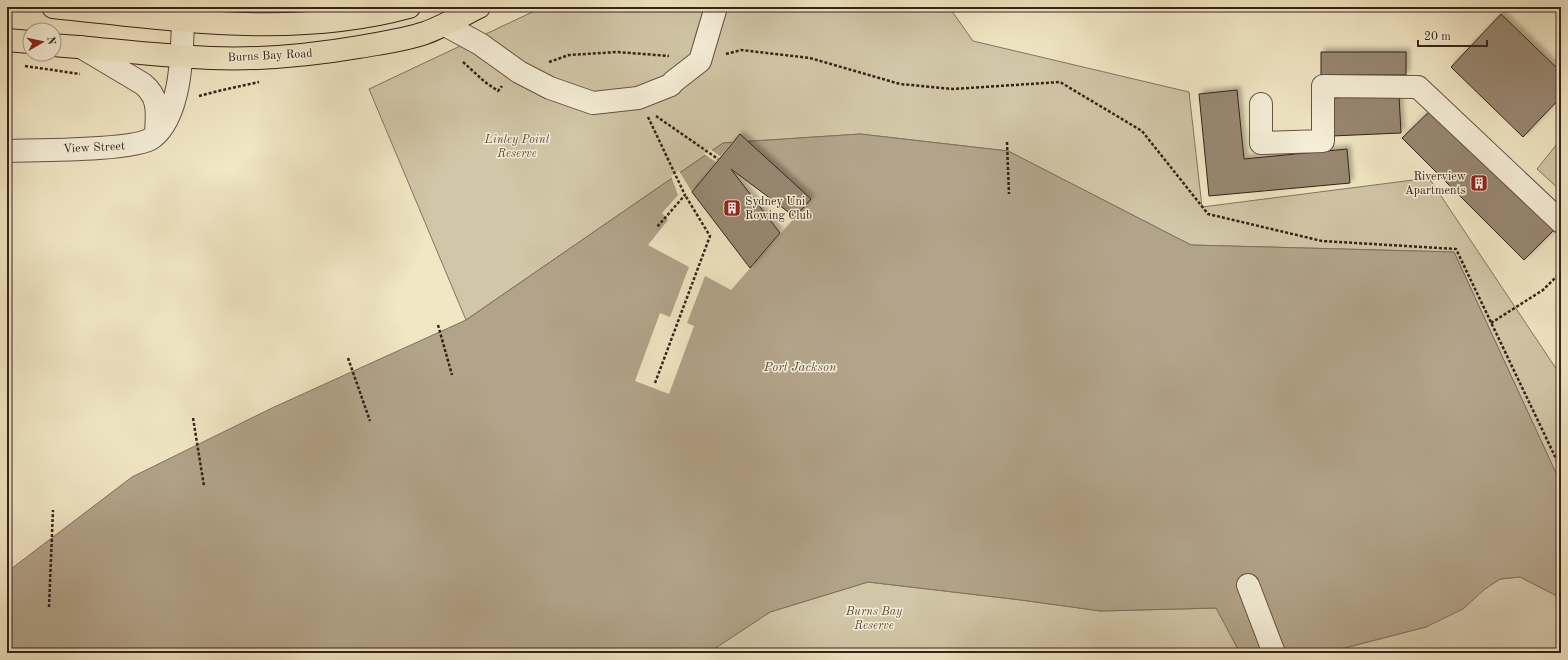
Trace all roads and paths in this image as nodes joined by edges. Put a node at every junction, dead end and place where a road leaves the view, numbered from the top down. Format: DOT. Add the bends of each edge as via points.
graph roads {
  1 [pos="53,7"];
  2 [pos="409,7"];
  3 [pos="480,7"];
  4 [pos="716,7"];
  5 [pos="183,21"];
  6 [pos="445,25"];
  7 [pos="7,40"];
  8 [pos="22,41"];
  9 [pos="62,46"];
  10 [pos="81,47"];
  11 [pos="182,56"];
  12 [pos="461,60"];
  13 [pos="23,66"];
  14 [pos="520,72"];
  15 [pos="85,75"];
  16 [pos="262,82"];
  17 [pos="900,84"];
  18 [pos="192,99"];
  19 [pos="1261,104"];
  20 [pos="646,111"];
  21 [pos="650,111"];
  22 [pos="156,134"];
  23 [pos="1007,142"];
  24 [pos="7,151"];
  25 [pos="718,159"];
  26 [pos="685,194"];
  27 [pos="1009,194"];
  28 [pos="1561,222"];
  29 [pos="657,227"];
  30 [pos="1561,272"];
  31 [pos="1491,323"];
  32 [pos="438,325"];
  33 [pos="348,358"];
  34 [pos="452,375"];
  35 [pos="655,383"];
  36 [pos="193,418"];
  37 [pos="370,421"];
  38 [pos="1561,469"];
  39 [pos="204,486"];
  40 [pos="53,510"];
  41 [pos="1248,585"];
  42 [pos="49,607"];
  43 [pos="1274,653"];
  1 -- 5 [label="main road"];
  2 -- 5 [label="main road" via="333,22 268,25"];
  3 -- 6 [label="main road, Burns Bay Road"];
  4 -- 14 [label="street" via="700,61 671,85 638,98 593,103 550,88"];
  5 -- 11 [label="street"];
  6 -- 11 [label="main road, Burns Bay Road" via="394,41 329,52 281,56"];
  6 -- 14 [label="street" via="480,44"];
  7 -- 8 [label="main road"];
  9 -- 10 [label="main road, Burns Bay Road"];
  10 -- 11 [label="main road, Burns Bay Road"];
  10 -- 22 [label="street" via="150,90 157,112"];
  11 -- 22 [label="street" via="180,80 163,125"];
  12 -- 14 [label="path" via="498,91 509,77"];
  13 -- 15 [label="path"];
  16 -- 18 [label="path" via="218,90"];
  17 -- 31 [label="path" via="953,89 1060,82 1142,131 1208,214 1322,241 1456,250"];
  19 -- 28 [label="street" via="1261,143 1323,141 1323,86 1418,87"];
  20 -- 26 [label="path"];
  21 -- 25 [label="path"];
  22 -- 24 [label="street, View Street" via="150,140 122,146"];
  23 -- 27 [label="path"];
  26 -- 29 [label="path"];
  26 -- 35 [label="path" via="710,236"];
  30 -- 31 [label="path" via="1543,290"];
  31 -- 38 [label="path"];
  32 -- 34 [label="path"];
  33 -- 37 [label="path"];
  36 -- 39 [label="path"];
  40 -- 42 [label="path"];
  41 -- 43 [label="street"];
}
